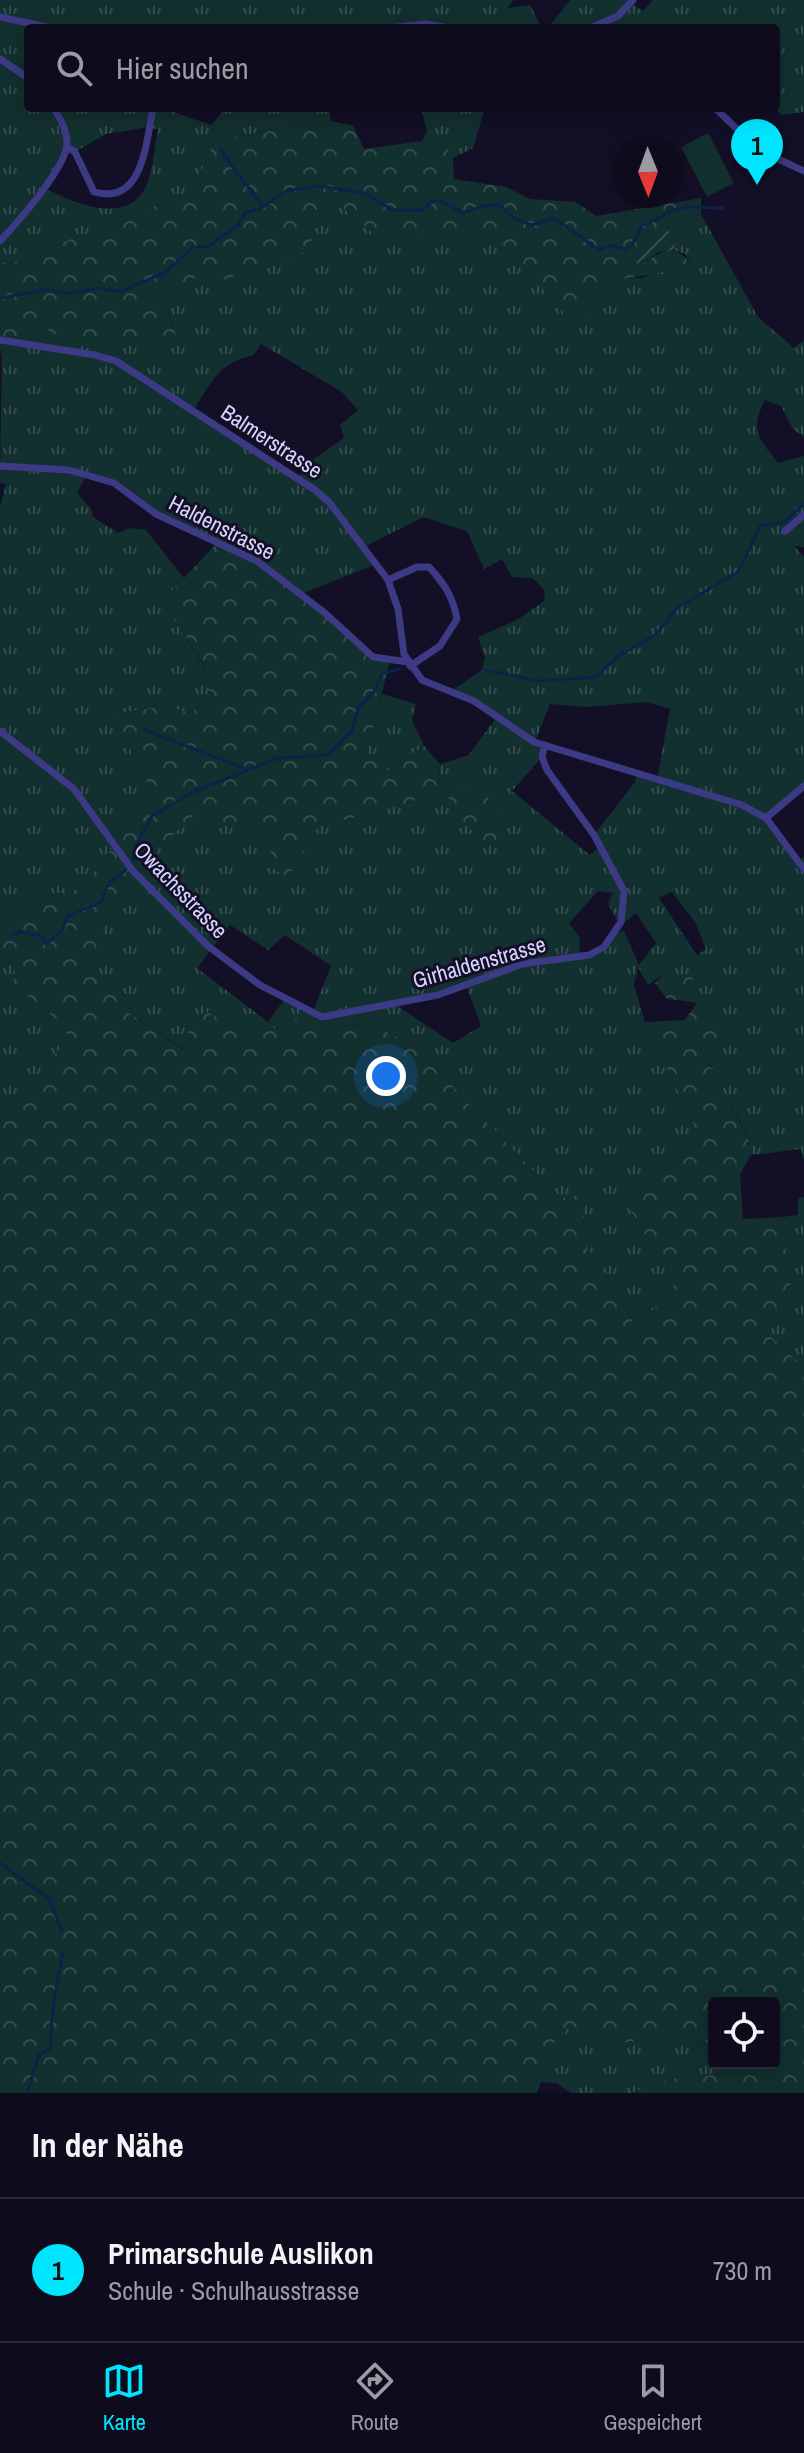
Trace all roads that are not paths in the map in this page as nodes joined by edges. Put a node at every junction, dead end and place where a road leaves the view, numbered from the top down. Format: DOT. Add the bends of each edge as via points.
graph roads {
  1 [pos="633,0"];
  2 [pos="0,17"];
  3 [pos="33,24"];
  4 [pos="599,24"];
  5 [pos="0,59"];
  6 [pos="24,75"];
  7 [pos="56,112"];
  8 [pos="152,112"];
  9 [pos="719,112"];
  10 [pos="67,147"];
  11 [pos="804,171"];
  12 [pos="0,241"];
  13 [pos="0,340"];
  14 [pos="0,466"];
  15 [pos="804,515"];
  16 [pos="785,531"];
  17 [pos="388,580"];
  18 [pos="409,664"];
  19 [pos="0,731"];
  20 [pos="545,745"];
  21 [pos="804,786"];
  22 [pos="766,818"];
  23 [pos="804,869"];
  24 [pos="322,1017"];
  1 -- 4 [label="street" via="618,16"];
  2 -- 3 [label="street"];
  5 -- 6 [label="street"];
  7 -- 10 [label="street"];
  8 -- 10 [label="street" via="140,169 125,190 94,192 75,152"];
  9 -- 11 [label="street" via="759,150"];
  10 -- 12 [label="street" via="57,169"];
  13 -- 17 [label="street, Balmerstrasse" via="116,361 315,490"];
  14 -- 18 [label="street, Haldenstrasse" via="69,470 114,483 156,514 257,561 373,657"];
  15 -- 16 [label="street"];
  17 -- 18 [label="street, Balmerstrasse"];
  17 -- 18 [label="street" via="429,567 446,585 455,607 457,619 440,646"];
  18 -- 20 [label="street" via="422,680 474,701"];
  19 -- 24 [label="street, Owachsstrasse" via="74,789 133,871 208,946 284,1000"];
  20 -- 22 [label="street" via="742,805"];
  20 -- 24 [label="street, Girhaldenstrasse" via="547,770 594,835 624,891 621,922 604,947 589,955 522,964 438,995"];
  21 -- 22 [label="street"];
  22 -- 23 [label="street"];
}
